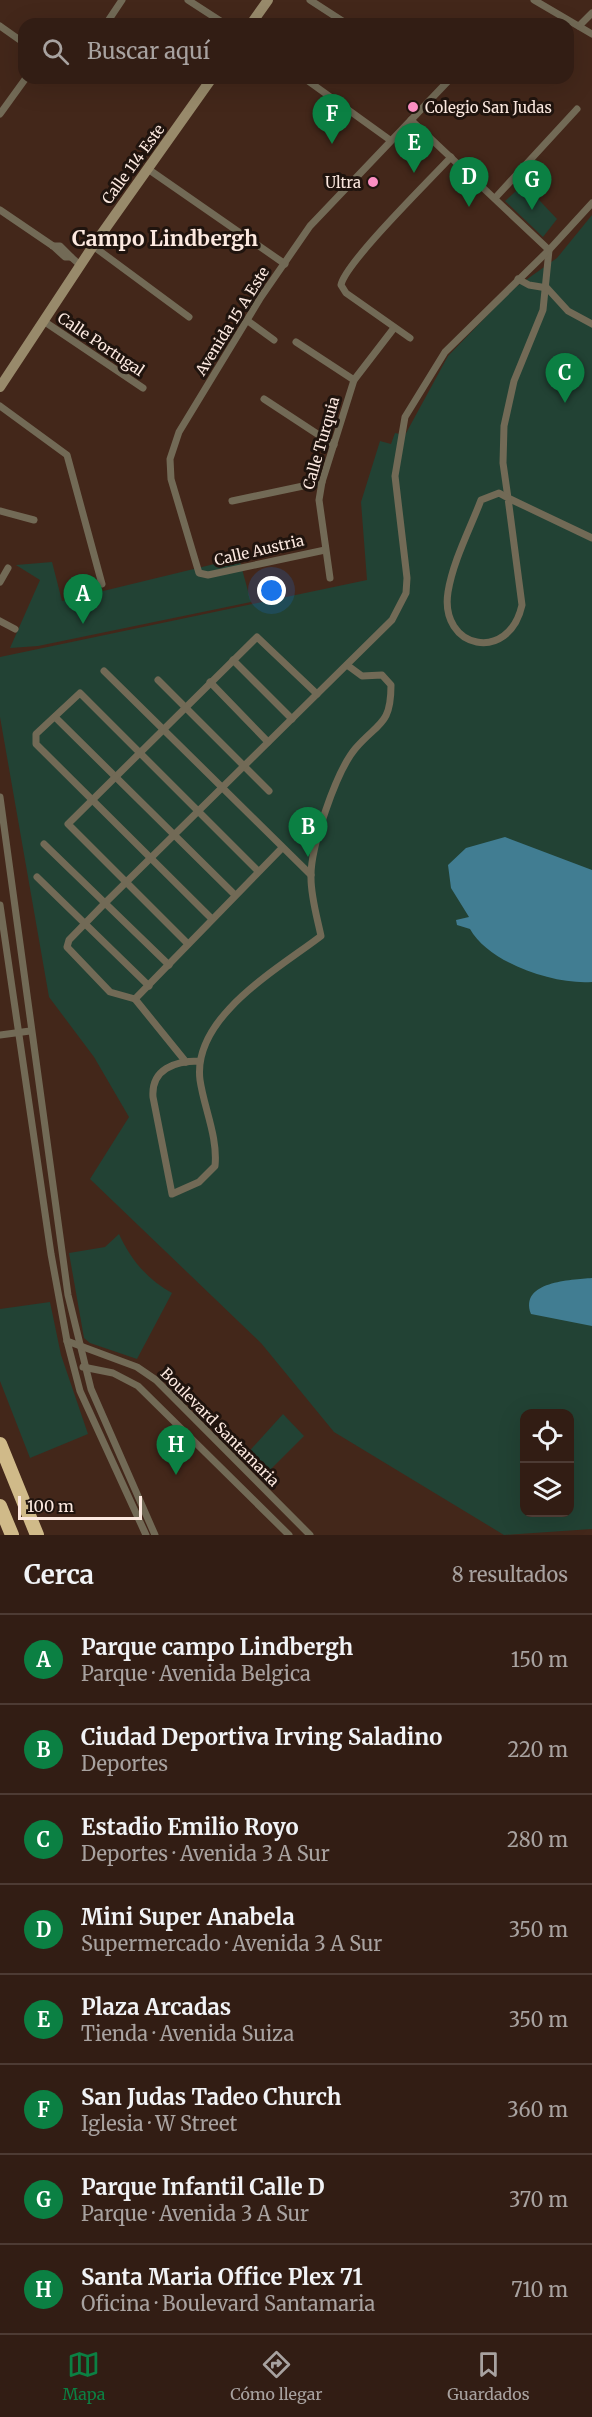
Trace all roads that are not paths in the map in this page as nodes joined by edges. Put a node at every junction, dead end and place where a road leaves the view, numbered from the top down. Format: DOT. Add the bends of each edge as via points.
graph roads {
  1 [pos="122,0"];
  2 [pos="188,0"];
  3 [pos="268,0"];
  4 [pos="310,0"];
  5 [pos="534,0"];
  6 [pos="592,13"];
  7 [pos="110,18"];
  8 [pos="216,18"];
  9 [pos="254,18"];
  10 [pos="338,18"];
  11 [pos="565,18"];
  12 [pos="574,23"];
  13 [pos="0,26"];
  14 [pos="579,26"];
  15 [pos="592,34"];
  16 [pos="18,39"];
  17 [pos="22,84"];
  18 [pos="208,84"];
  19 [pos="311,84"];
  20 [pos="445,84"];
  21 [pos="577,109"];
  22 [pos="0,114"];
  23 [pos="411,120"];
  24 [pos="390,140"];
  25 [pos="451,157"];
  26 [pos="148,169"];
  27 [pos="496,197"];
  28 [pos="592,202"];
  29 [pos="0,210"];
  30 [pos="93,246"];
  31 [pos="549,250"];
  32 [pos="285,264"];
  33 [pos="80,265"];
  34 [pos="518,279"];
  35 [pos="547,288"];
  36 [pos="189,317"];
  37 [pos="248,321"];
  38 [pos="45,322"];
  39 [pos="592,324"];
  40 [pos="394,328"];
  41 [pos="410,338"];
  42 [pos="274,340"];
  43 [pos="296,342"];
  44 [pos="354,380"];
  45 [pos="0,387"];
  46 [pos="143,388"];
  47 [pos="264,399"];
  48 [pos="0,406"];
  49 [pos="334,445"];
  50 [pos="322,482"];
  51 [pos="508,498"];
  52 [pos="232,501"];
  53 [pos="0,511"];
  54 [pos="34,520"];
  55 [pos="592,538"];
  56 [pos="325,549"];
  57 [pos="8,568"];
  58 [pos="199,573"];
  59 [pos="330,578"];
  60 [pos="0,582"];
  61 [pos="102,585"];
  62 [pos="0,621"];
  63 [pos="15,629"];
  64 [pos="233,660"];
  65 [pos="347,665"];
  66 [pos="104,671"];
  67 [pos="158,680"];
  68 [pos="210,682"];
  69 [pos="317,694"];
  70 [pos="185,706"];
  71 [pos="55,717"];
  72 [pos="292,718"];
  73 [pos="162,729"];
  74 [pos="268,742"];
  75 [pos="139,752"];
  76 [pos="245,765"];
  77 [pos="116,777"];
  78 [pos="222,788"];
  79 [pos="269,791"];
  80 [pos="0,797"];
  81 [pos="92,800"];
  82 [pos="198,812"];
  83 [pos="176,836"];
  84 [pos="44,844"];
  85 [pos="282,848"];
  86 [pos="151,858"];
  87 [pos="258,871"];
  88 [pos="311,875"];
  89 [pos="37,877"];
  90 [pos="126,883"];
  91 [pos="234,894"];
  92 [pos="104,904"];
  93 [pos="0,905"];
  94 [pos="212,919"];
  95 [pos="85,924"];
  96 [pos="17,935"];
  97 [pos="3,937"];
  98 [pos="188,944"];
  99 [pos="169,965"];
  100 [pos="149,986"];
  101 [pos="135,999"];
  102 [pos="30,1031"];
  103 [pos="18,1033"];
  104 [pos="0,1035"];
  105 [pos="199,1061"];
  106 [pos="186,1062"];
  107 [pos="67,1341"];
  108 [pos="79,1344"];
  109 [pos="73,1367"];
  110 [pos="85,1367"];
  111 [pos="0,1444"];
  112 [pos="0,1506"];
  113 [pos="12,1535"];
  114 [pos="37,1535"];
  115 [pos="146,1535"];
  116 [pos="156,1535"];
  117 [pos="289,1535"];
  118 [pos="310,1535"];
  1 -- 7 [label="street"];
  2 -- 8 [label="street"];
  3 -- 9 [label="street"];
  4 -- 10 [label="street"];
  5 -- 11 [label="street"];
  6 -- 14 [label="street"];
  12 -- 14 [label="street"];
  13 -- 16 [label="street"];
  14 -- 15 [label="street"];
  17 -- 22 [label="street"];
  18 -- 26 [label="street, Calle 114 Este"];
  19 -- 24 [label="street"];
  20 -- 23 [label="street, Avenida 15 A Este"];
  21 -- 27 [label="street"];
  23 -- 24 [label="street, Avenida 15 A Este"];
  23 -- 25 [label="street"];
  24 -- 32 [label="street, Avenida 15 A Este" via="310,226"];
  25 -- 27 [label="street"];
  25 -- 40 [label="street" via="342,277 341,285 346,292"];
  26 -- 30 [label="street, Calle 114 Este"];
  26 -- 32 [label="street"];
  27 -- 31 [label="street"];
  28 -- 31 [label="street"];
  29 -- 33 [label="street" via="53,246 60,246"];
  30 -- 33 [label="street, Calle 114 Este"];
  30 -- 36 [label="street"];
  31 -- 34 [label="street"];
  31 -- 35 [label="street"];
  32 -- 37 [label="street, Avenida 15 A Este"];
  33 -- 38 [label="street, Calle 114 Este"];
  34 -- 35 [label="street"];
  34 -- 65 [label="street" via="445,352 405,417 395,476 406,593 392,620"];
  35 -- 39 [label="street" via="568,311"];
  35 -- 51 [label="street" via="543,310 514,381 504,426 503,463"];
  37 -- 42 [label="street"];
  37 -- 58 [label="street, Avenida 15 A Este" via="179,432 171,459 171,479"];
  38 -- 45 [label="street, Calle 114 Este"];
  38 -- 46 [label="street, Calle Portugal"];
  40 -- 41 [label="street"];
  40 -- 44 [label="street, Calle Turquia"];
  43 -- 44 [label="street"];
  44 -- 49 [label="street, Calle Turquia"];
  47 -- 49 [label="street"];
  48 -- 61 [label="street" via="67,455"];
  49 -- 50 [label="street, Calle Turquia"];
  50 -- 52 [label="street"];
  50 -- 56 [label="street, Calle Turquia" via="319,500"];
  51 -- 51 [label="street" via="522,605 518,622 510,634 497,640 467,640 456,632 448,593 481,500 499,493"];
  51 -- 55 [label="street"];
  53 -- 54 [label="street"];
  56 -- 58 [label="street, Calle Austria" via="208,575"];
  56 -- 59 [label="street, Calle Turquia"];
  57 -- 60 [label="street"];
  62 -- 63 [label="street"];
  64 -- 68 [label="street"];
  64 -- 69 [label="street" via="257,637"];
  64 -- 72 [label="street"];
  65 -- 69 [label="street"];
  65 -- 88 [label="street" via="362,676 382,675 391,685 391,702 384,723 355,750 337,781"];
  66 -- 73 [label="street"];
  67 -- 70 [label="street"];
  68 -- 70 [label="street"];
  68 -- 74 [label="street"];
  69 -- 72 [label="street"];
  70 -- 73 [label="street"];
  70 -- 76 [label="street"];
  71 -- 75 [label="street" via="80,693"];
  71 -- 77 [label="street"];
  71 -- 81 [label="street" via="36,734 36,744"];
  72 -- 74 [label="street"];
  73 -- 75 [label="street"];
  73 -- 78 [label="street"];
  74 -- 76 [label="street"];
  75 -- 77 [label="street"];
  75 -- 82 [label="street"];
  76 -- 78 [label="street"];
  76 -- 79 [label="street"];
  77 -- 81 [label="street"];
  77 -- 83 [label="street"];
  78 -- 82 [label="street"];
  78 -- 85 [label="street"];
  80 -- 96 [label="street"];
  81 -- 86 [label="street"];
  81 -- 90 [label="street" via="68,824"];
  82 -- 83 [label="street"];
  82 -- 87 [label="street"];
  83 -- 86 [label="street"];
  83 -- 91 [label="street"];
  84 -- 92 [label="street"];
  85 -- 87 [label="street"];
  85 -- 88 [label="street"];
  86 -- 90 [label="street"];
  86 -- 94 [label="street"];
  87 -- 91 [label="street"];
  88 -- 105 [label="street" via="321,936 254,985 219,1021 202,1048"];
  89 -- 95 [label="street"];
  90 -- 92 [label="street"];
  90 -- 98 [label="street"];
  91 -- 94 [label="street"];
  92 -- 95 [label="street"];
  92 -- 99 [label="street"];
  93 -- 97 [label="street"];
  94 -- 98 [label="street"];
  95 -- 100 [label="street"];
  95 -- 101 [label="street" via="69,940 69,951 110,992"];
  96 -- 97 [label="street"];
  96 -- 102 [label="street"];
  97 -- 103 [label="street"];
  98 -- 99 [label="street"];
  99 -- 100 [label="street"];
  100 -- 101 [label="street"];
  101 -- 106 [label="street"];
  102 -- 103 [label="street"];
  102 -- 108 [label="street" via="56,1224"];
  103 -- 104 [label="street"];
  103 -- 107 [label="street"];
  105 -- 106 [label="street"];
  105 -- 106 [label="street" via="215,1166 199,1182 172,1194 153,1084 164,1069"];
  107 -- 108 [label="street, Boulevard Santamaria"];
  107 -- 109 [label="street"];
  108 -- 110 [label="street"];
  108 -- 118 [label="street, Boulevard Santamaria" via="137,1367 156,1380"];
  109 -- 110 [label="street, Boulevard Santamaria"];
  109 -- 115 [label="street" via="80,1391"];
  110 -- 116 [label="street" via="121,1461"];
  110 -- 117 [label="street, Boulevard Santamaria" via="113,1373 138,1386"];
  111 -- 114 [label="highway"];
  112 -- 113 [label="highway"];
}
